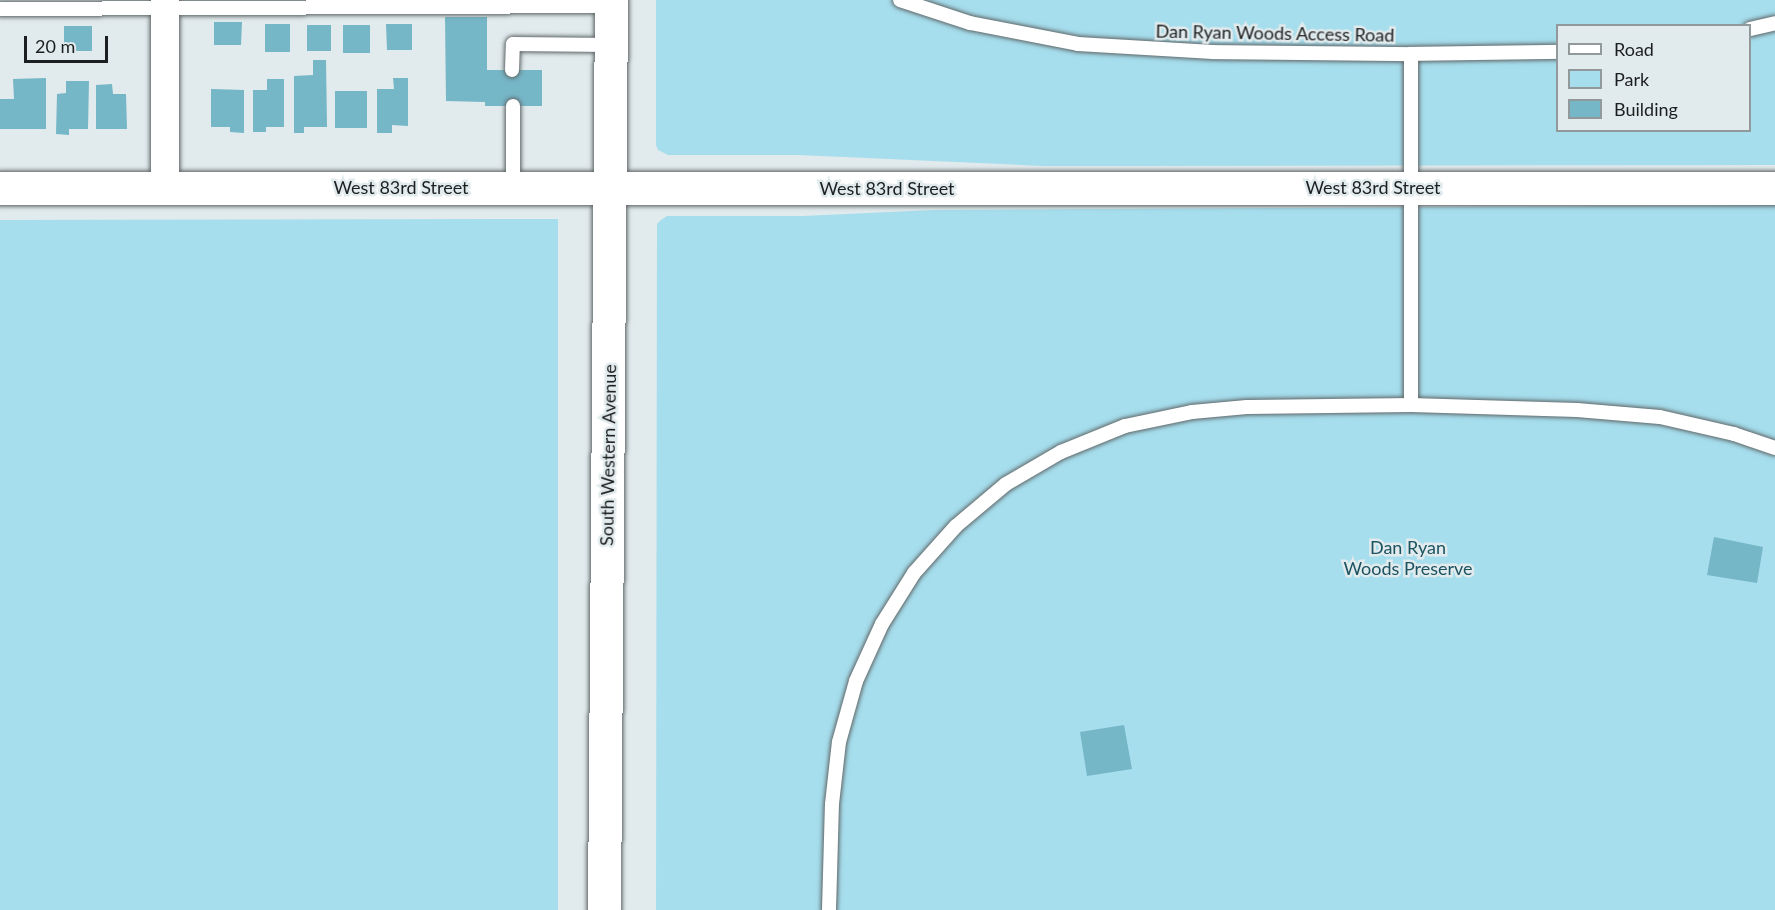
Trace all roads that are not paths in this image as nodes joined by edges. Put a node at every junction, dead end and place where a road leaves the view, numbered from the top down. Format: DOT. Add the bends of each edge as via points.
graph roads {
  1 [pos="900,0"];
  2 [pos="611,3"];
  3 [pos="165,4"];
  4 [pos="378,4"];
  5 [pos="0,9"];
  6 [pos="1775,23"];
  7 [pos="1751,29"];
  8 [pos="611,45"];
  9 [pos="1556,52"];
  10 [pos="1411,54"];
  11 [pos="512,70"];
  12 [pos="513,106"];
  13 [pos="165,186"];
  14 [pos="1412,187"];
  15 [pos="0,188"];
  16 [pos="513,188"];
  17 [pos="1775,188"];
  18 [pos="611,189"];
  19 [pos="1411,405"];
  20 [pos="1775,448"];
  21 [pos="604,910"];
  22 [pos="830,910"];
  1 -- 10 [label="lane, Dan Ryan Woods Access Road" via="970,23 1078,44 1213,52"];
  2 -- 4 [label="lane"];
  2 -- 8 [label="street, South Western Avenue"];
  3 -- 4 [label="lane"];
  3 -- 5 [label="lane"];
  3 -- 13 [label="street"];
  6 -- 7 [label="lane"];
  8 -- 11 [label="lane" via="513,44"];
  8 -- 18 [label="street, South Western Avenue"];
  9 -- 10 [label="lane"];
  10 -- 14 [label="lane, Dan Ryan Woods Access Road"];
  12 -- 16 [label="lane"];
  13 -- 15 [label="street, West 83rd Street"];
  13 -- 16 [label="street, West 83rd Street"];
  14 -- 17 [label="street, West 83rd Street"];
  14 -- 18 [label="street, West 83rd Street"];
  14 -- 19 [label="lane, Dan Ryan Woods Access Road"];
  16 -- 18 [label="street, West 83rd Street"];
  18 -- 21 [label="street, South Western Avenue"];
  19 -- 20 [label="lane" via="1660,417"];
  19 -- 22 [label="lane" via="1247,407 1192,412 1125,426 1061,452 1006,484 956,526 909,582 882,624 856,681 839,742 832,804"];
}
